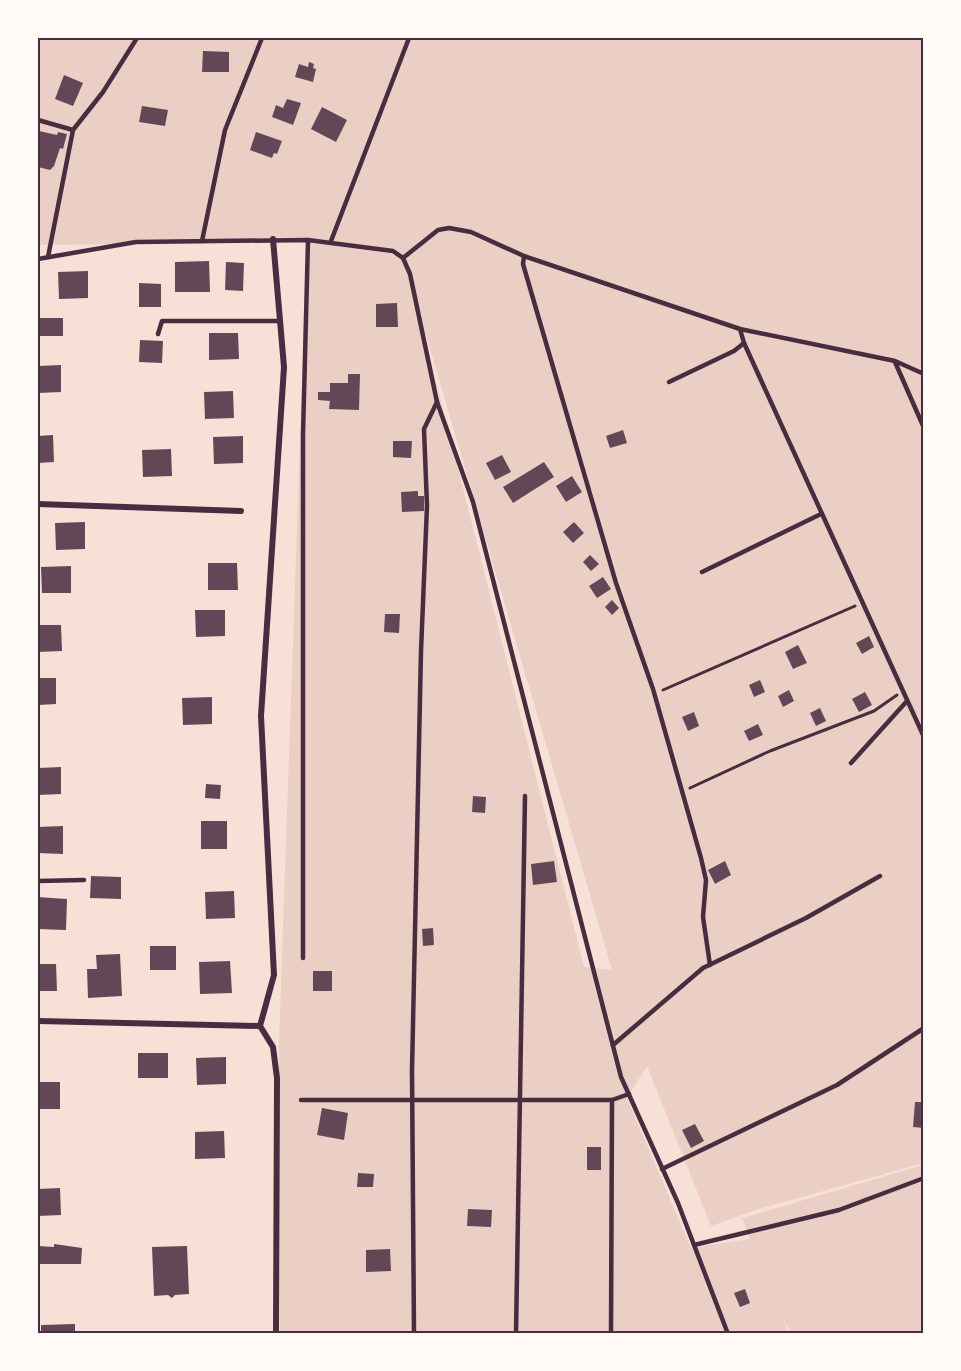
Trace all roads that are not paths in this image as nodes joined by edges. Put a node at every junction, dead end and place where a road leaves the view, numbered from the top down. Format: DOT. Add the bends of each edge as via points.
graph roads {
  1 [pos="137,38"];
  2 [pos="262,38"];
  3 [pos="409,38"];
  4 [pos="38,120"];
  5 [pos="73,129"];
  6 [pos="273,239"];
  7 [pos="308,240"];
  8 [pos="202,241"];
  9 [pos="331,241"];
  10 [pos="524,256"];
  11 [pos="48,257"];
  12 [pos="403,258"];
  13 [pos="38,259"];
  14 [pos="278,321"];
  15 [pos="740,329"];
  16 [pos="158,334"];
  17 [pos="744,343"];
  18 [pos="895,361"];
  19 [pos="924,374"];
  20 [pos="669,382"];
  21 [pos="437,402"];
  22 [pos="924,428"];
  23 [pos="38,504"];
  24 [pos="241,511"];
  25 [pos="821,514"];
  26 [pos="702,572"];
  27 [pos="907,701"];
  28 [pos="924,737"];
  29 [pos="851,763"];
  30 [pos="525,796"];
  31 [pos="880,876"];
  32 [pos="38,880"];
  33 [pos="84,880"];
  34 [pos="303,958"];
  35 [pos="710,965"];
  36 [pos="38,1021"];
  37 [pos="260,1026"];
  38 [pos="924,1028"];
  39 [pos="613,1045"];
  40 [pos="629,1094"];
  41 [pos="522,1098"];
  42 [pos="301,1100"];
  43 [pos="612,1100"];
  44 [pos="412,1101"];
  45 [pos="662,1169"];
  46 [pos="924,1178"];
  47 [pos="694,1245"];
  48 [pos="276,1334"];
  49 [pos="414,1334"];
  50 [pos="516,1334"];
  51 [pos="611,1334"];
  52 [pos="726,1334"];
  1 -- 5 [label="lane"];
  2 -- 8 [label="lane" via="225,130"];
  3 -- 9 [label="lane"];
  4 -- 5 [label="lane"];
  5 -- 11 [label="lane"];
  6 -- 7 [label="lane"];
  6 -- 8 [label="lane"];
  6 -- 14 [label="street"];
  7 -- 9 [label="lane"];
  7 -- 34 [label="lane" via="303,435"];
  8 -- 11 [label="lane" via="136,242"];
  9 -- 12 [label="lane" via="393,251"];
  10 -- 12 [label="lane" via="471,232 449,228 438,230"];
  10 -- 15 [label="lane"];
  10 -- 35 [label="lane" via="523,264 613,572 683,792 706,880 703,916"];
  11 -- 13 [label="lane"];
  12 -- 21 [label="lane" via="410,274"];
  14 -- 16 [label="lane" via="162,321"];
  14 -- 37 [label="street" via="284,367 261,716 274,975"];
  15 -- 17 [label="lane"];
  15 -- 18 [label="lane"];
  17 -- 20 [label="lane"];
  17 -- 25 [label="lane"];
  18 -- 19 [label="lane"];
  18 -- 22 [label="lane"];
  21 -- 39 [label="lane" via="473,502"];
  21 -- 44 [label="lane" via="424,429 427,506 420,663"];
  23 -- 24 [label="street"];
  25 -- 26 [label="lane"];
  25 -- 27 [label="lane"];
  27 -- 28 [label="lane"];
  27 -- 29 [label="lane"];
  30 -- 41 [label="lane"];
  31 -- 35 [label="lane"];
  32 -- 33 [label="lane"];
  35 -- 39 [label="lane"];
  36 -- 37 [label="street"];
  37 -- 48 [label="street" via="273,1047 277,1078"];
  38 -- 45 [label="lane" via="837,1085"];
  39 -- 40 [label="lane"];
  40 -- 43 [label="lane"];
  40 -- 45 [label="lane"];
  41 -- 43 [label="lane"];
  41 -- 44 [label="lane"];
  41 -- 50 [label="lane"];
  42 -- 44 [label="lane"];
  43 -- 51 [label="lane"];
  44 -- 49 [label="lane"];
  45 -- 47 [label="lane"];
  46 -- 47 [label="lane" via="839,1210"];
  47 -- 52 [label="lane"];
}
